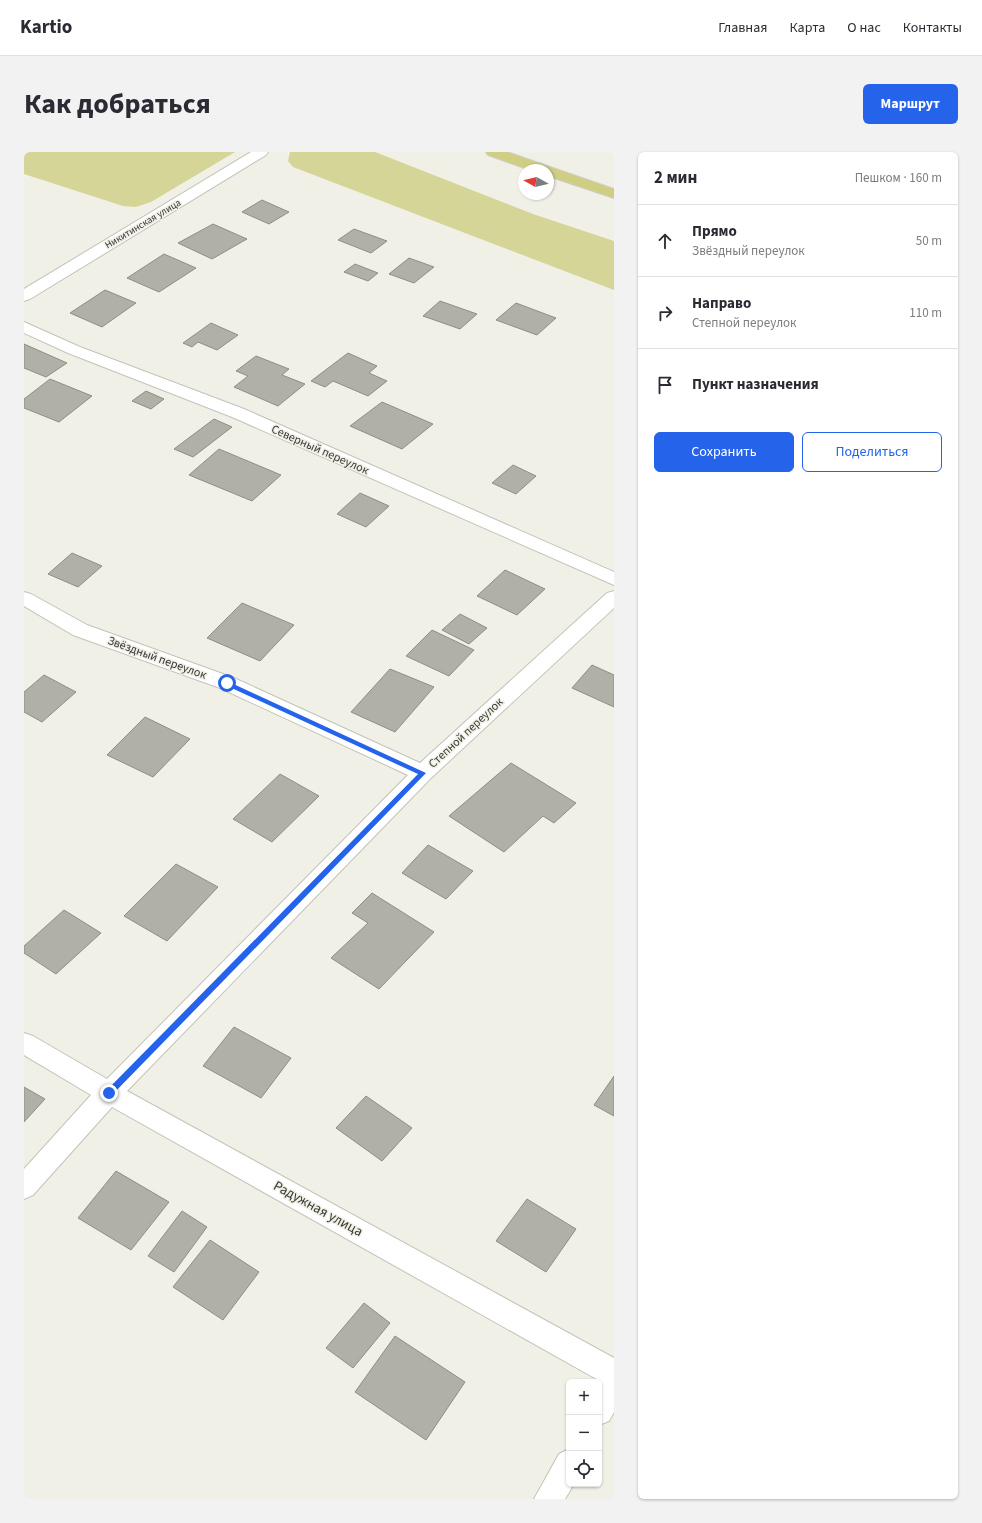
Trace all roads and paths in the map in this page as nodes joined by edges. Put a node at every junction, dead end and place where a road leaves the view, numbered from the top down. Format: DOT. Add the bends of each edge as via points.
graph roads {
  1 [pos="261,152"];
  2 [pos="493,152"];
  3 [pos="527,164"];
  4 [pos="554,173"];
  5 [pos="614,194"];
  6 [pos="24,296"];
  7 [pos="24,327"];
  8 [pos="614,579"];
  9 [pos="614,597"];
  10 [pos="24,598"];
  11 [pos="423,773"];
  12 [pos="24,1043"];
  13 [pos="109,1093"];
  14 [pos="24,1187"];
  15 [pos="614,1372"];
  16 [pos="614,1384"];
  17 [pos="602,1406"];
  18 [pos="566,1469"];
  19 [pos="549,1499"];
  1 -- 6 [label="street, Никитинская улица"];
  2 -- 3 [label="main road"];
  4 -- 5 [label="main road"];
  7 -- 8 [label="street, Северный переулок" via="74,350 238,413"];
  9 -- 11 [label="street, Степной переулок"];
  10 -- 11 [label="street, Звёздный переулок" via="80,630 227,683"];
  11 -- 13 [label="street, Степной переулок"];
  12 -- 13 [label="street, Радужная улица"];
  13 -- 14 [label="street, Степной переулок"];
  13 -- 15 [label="street, Радужная улица"];
  16 -- 17 [label="street"];
  18 -- 19 [label="street"];
}
